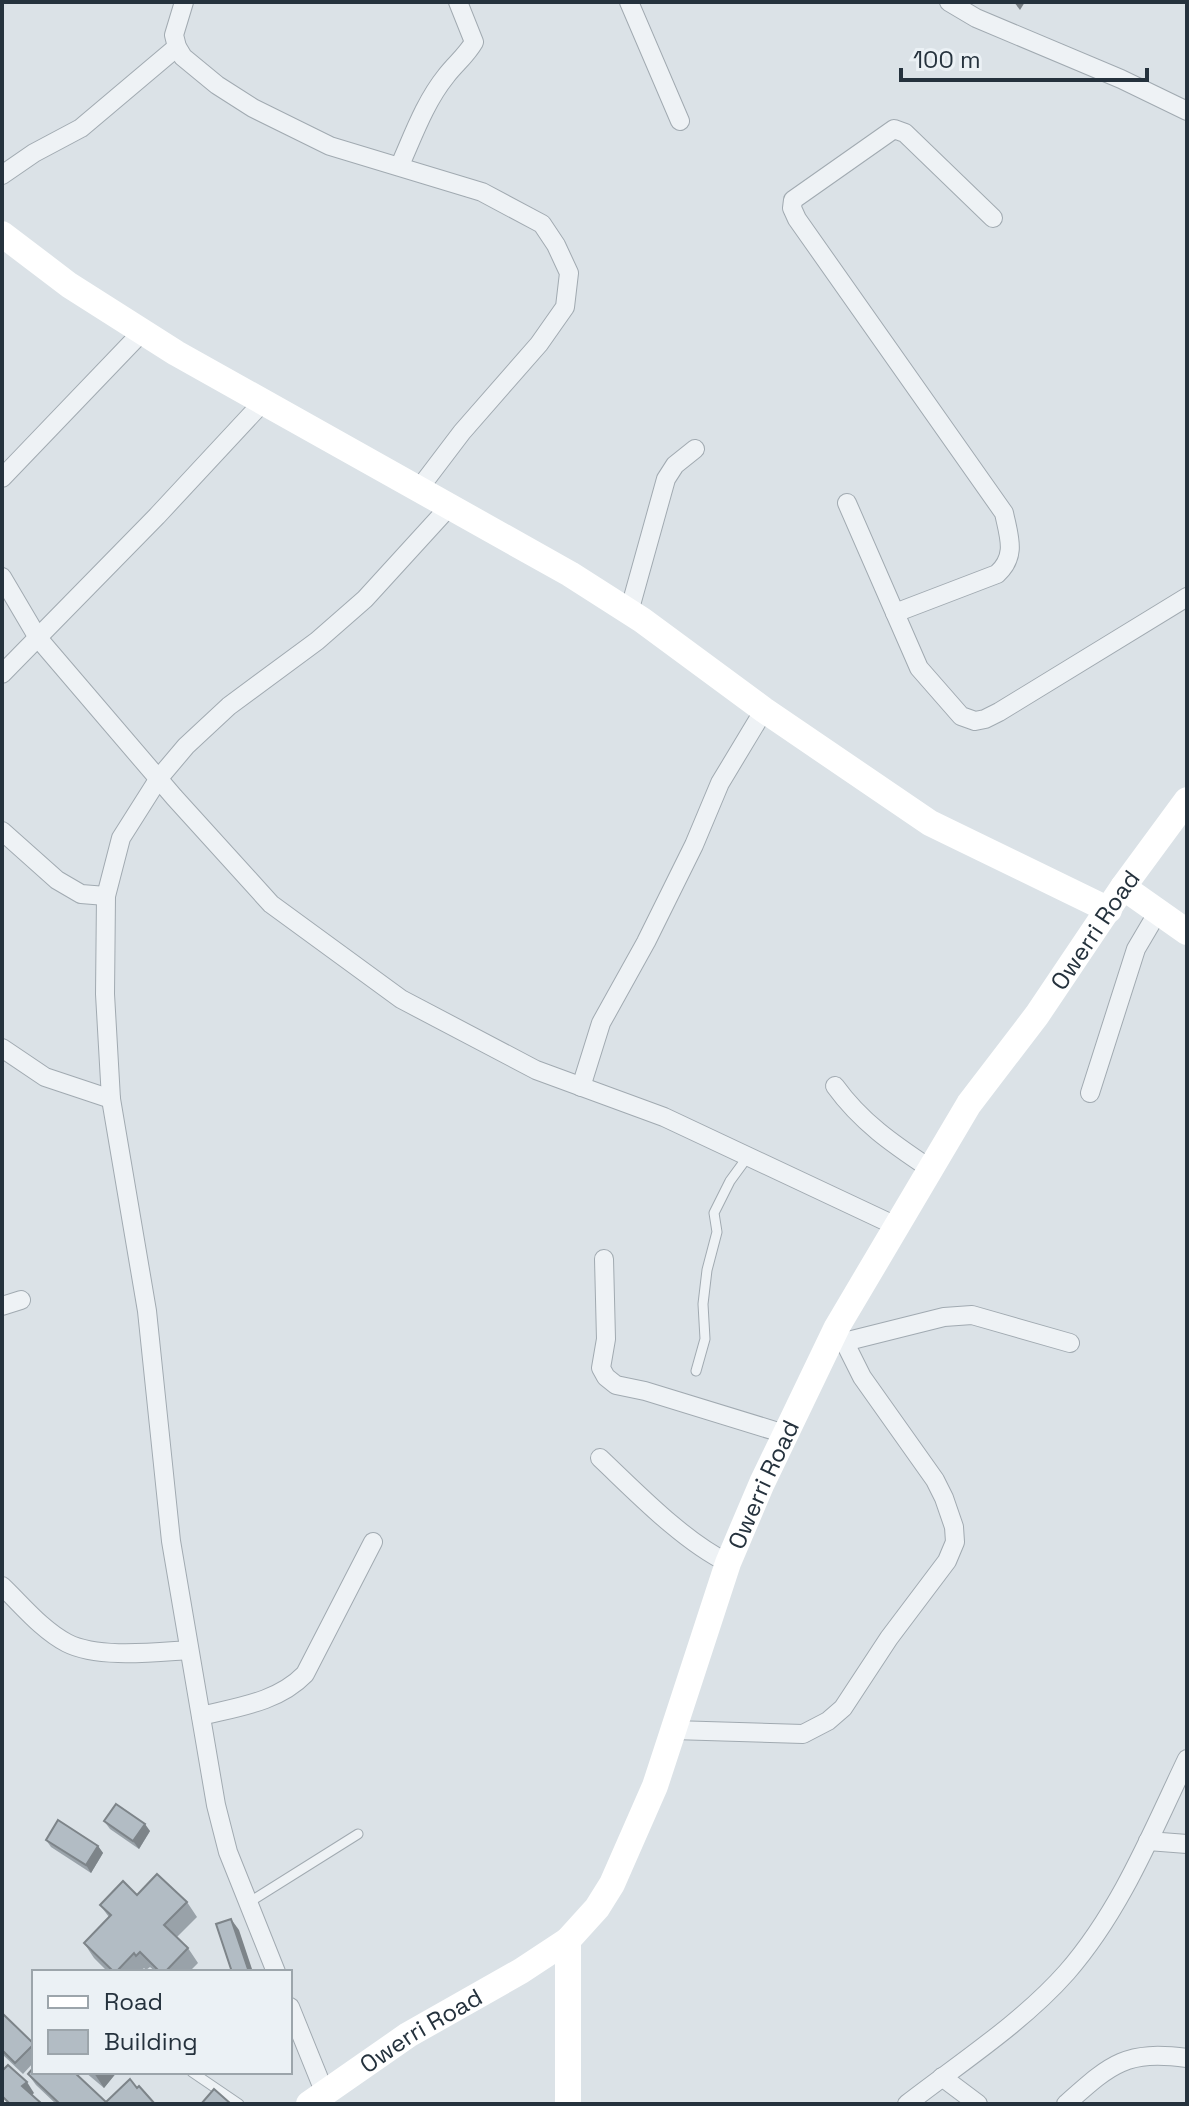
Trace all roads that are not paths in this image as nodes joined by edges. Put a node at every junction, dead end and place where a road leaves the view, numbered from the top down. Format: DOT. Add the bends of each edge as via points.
graph roads {
  1 [pos="184,2"];
  2 [pos="458,2"];
  3 [pos="629,2"];
  4 [pos="949,2"];
  5 [pos="177,47"];
  6 [pos="1187,111"];
  7 [pos="680,121"];
  8 [pos="400,165"];
  9 [pos="2,175"];
  10 [pos="993,218"];
  11 [pos="2,234"];
  12 [pos="142,332"];
  13 [pos="263,402"];
  14 [pos="695,449"];
  15 [pos="2,478"];
  16 [pos="418,490"];
  17 [pos="847,503"];
  18 [pos="449,507"];
  19 [pos="2,577"];
  20 [pos="1187,597"];
  21 [pos="629,612"];
  22 [pos="895,613"];
  23 [pos="38,638"];
  24 [pos="2,674"];
  25 [pos="764,710"];
  26 [pos="159,778"];
  27 [pos="1187,800"];
  28 [pos="2,831"];
  29 [pos="1123,887"];
  30 [pos="106,896"];
  31 [pos="1109,910"];
  32 [pos="1159,910"];
  33 [pos="1187,932"];
  34 [pos="2,1048"];
  35 [pos="835,1086"];
  36 [pos="581,1087"];
  37 [pos="1090,1093"];
  38 [pos="111,1099"];
  39 [pos="749,1155"];
  40 [pos="929,1168"];
  41 [pos="896,1226"];
  42 [pos="604,1259"];
  43 [pos="21,1300"];
  44 [pos="2,1306"];
  45 [pos="840,1334"];
  46 [pos="1070,1343"];
  47 [pos="696,1371"];
  48 [pos="785,1434"];
  49 [pos="600,1458"];
  50 [pos="373,1542"];
  51 [pos="728,1563"];
  52 [pos="2,1586"];
  53 [pos="189,1650"];
  54 [pos="201,1716"];
  55 [pos="673,1730"];
  56 [pos="1187,1759"];
  57 [pos="358,1834"];
  58 [pos="1148,1841"];
  59 [pos="1187,1844"];
  60 [pos="248,1903"];
  61 [pos="568,1940"];
  62 [pos="275,1970"];
  63 [pos="292,2014"];
  64 [pos="1187,2058"];
  65 [pos="195,2074"];
  66 [pos="942,2077"];
  67 [pos="316,2098"];
  68 [pos="239,2104"];
  69 [pos="568,2104"];
  70 [pos="907,2104"];
  71 [pos="978,2104"];
  72 [pos="1066,2104"];
  1 -- 5 [label="street" via="174,35"];
  2 -- 8 [label="street" via="474,42 429,102"];
  3 -- 7 [label="street"];
  4 -- 6 [label="street"];
  5 -- 8 [label="street" via="217,85 253,108 330,146"];
  5 -- 9 [label="street" via="81,128"];
  8 -- 16 [label="street" via="482,192 542,224 569,273 565,307"];
  10 -- 22 [label="street" via="905,133 894,129 793,200 797,219 1004,513 1011,546 1007,565 997,574"];
  11 -- 12 [label="main road"];
  12 -- 13 [label="main road"];
  12 -- 15 [label="street"];
  13 -- 16 [label="main road"];
  13 -- 23 [label="street"];
  14 -- 21 [label="street" via="666,479"];
  16 -- 18 [label="main road"];
  17 -- 22 [label="street"];
  18 -- 21 [label="main road"];
  18 -- 26 [label="street" via="365,599 229,706"];
  19 -- 23 [label="street"];
  20 -- 22 [label="street" via="999,712 975,721 961,716 919,668"];
  21 -- 25 [label="main road"];
  23 -- 24 [label="street"];
  23 -- 26 [label="street"];
  25 -- 31 [label="main road" via="930,823"];
  25 -- 36 [label="street" via="720,783 687,859 601,1023"];
  26 -- 30 [label="street" via="121,838"];
  26 -- 36 [label="street" via="271,904 389,991 474,1040"];
  27 -- 29 [label="main road, Owerri Road"];
  28 -- 30 [label="street" via="57,880 81,894"];
  29 -- 31 [label="main road, Owerri Road"];
  29 -- 32 [label="main road"];
  30 -- 38 [label="street"];
  31 -- 40 [label="main road, Owerri Road"];
  32 -- 33 [label="main road"];
  32 -- 37 [label="street" via="1127,972"];
  34 -- 38 [label="street" via="45,1077"];
  35 -- 40 [label="street" via="880,1136"];
  36 -- 39 [label="street"];
  38 -- 53 [label="street" via="147,1311 171,1541"];
  39 -- 41 [label="street"];
  39 -- 47 [label="lane" via="714,1213 717,1232 703,1304 705,1339"];
  40 -- 41 [label="main road, Owerri Road"];
  41 -- 45 [label="main road, Owerri Road"];
  42 -- 48 [label="street" via="606,1339 601,1368 606,1377 616,1385"];
  43 -- 44 [label="street"];
  45 -- 46 [label="street" via="972,1315"];
  45 -- 48 [label="main road, Owerri Road"];
  45 -- 55 [label="street" via="862,1377 944,1498 955,1542 947,1561 843,1708 828,1721 803,1734"];
  48 -- 51 [label="main road, Owerri Road"];
  49 -- 51 [label="street"];
  50 -- 54 [label="street" via="321,1647 298,1681 271,1698"];
  51 -- 55 [label="main road, Owerri Road"];
  52 -- 53 [label="street" via="33,1617 80,1648"];
  53 -- 54 [label="street"];
  54 -- 60 [label="street" via="216,1805"];
  55 -- 61 [label="main road, Owerri Road" via="612,1884"];
  56 -- 58 [label="street"];
  57 -- 60 [label="lane"];
  58 -- 59 [label="street"];
  58 -- 66 [label="street" via="1100,1930 1067,1972 1038,2002"];
  60 -- 62 [label="street"];
  61 -- 67 [label="main road, Owerri Road" via="408,2035"];
  61 -- 69 [label="main road"];
  63 -- 67 [label="street"];
  64 -- 72 [label="street" via="1128,2058 1100,2073"];
  65 -- 68 [label="lane"];
  66 -- 70 [label="street"];
  66 -- 71 [label="street"];
}
